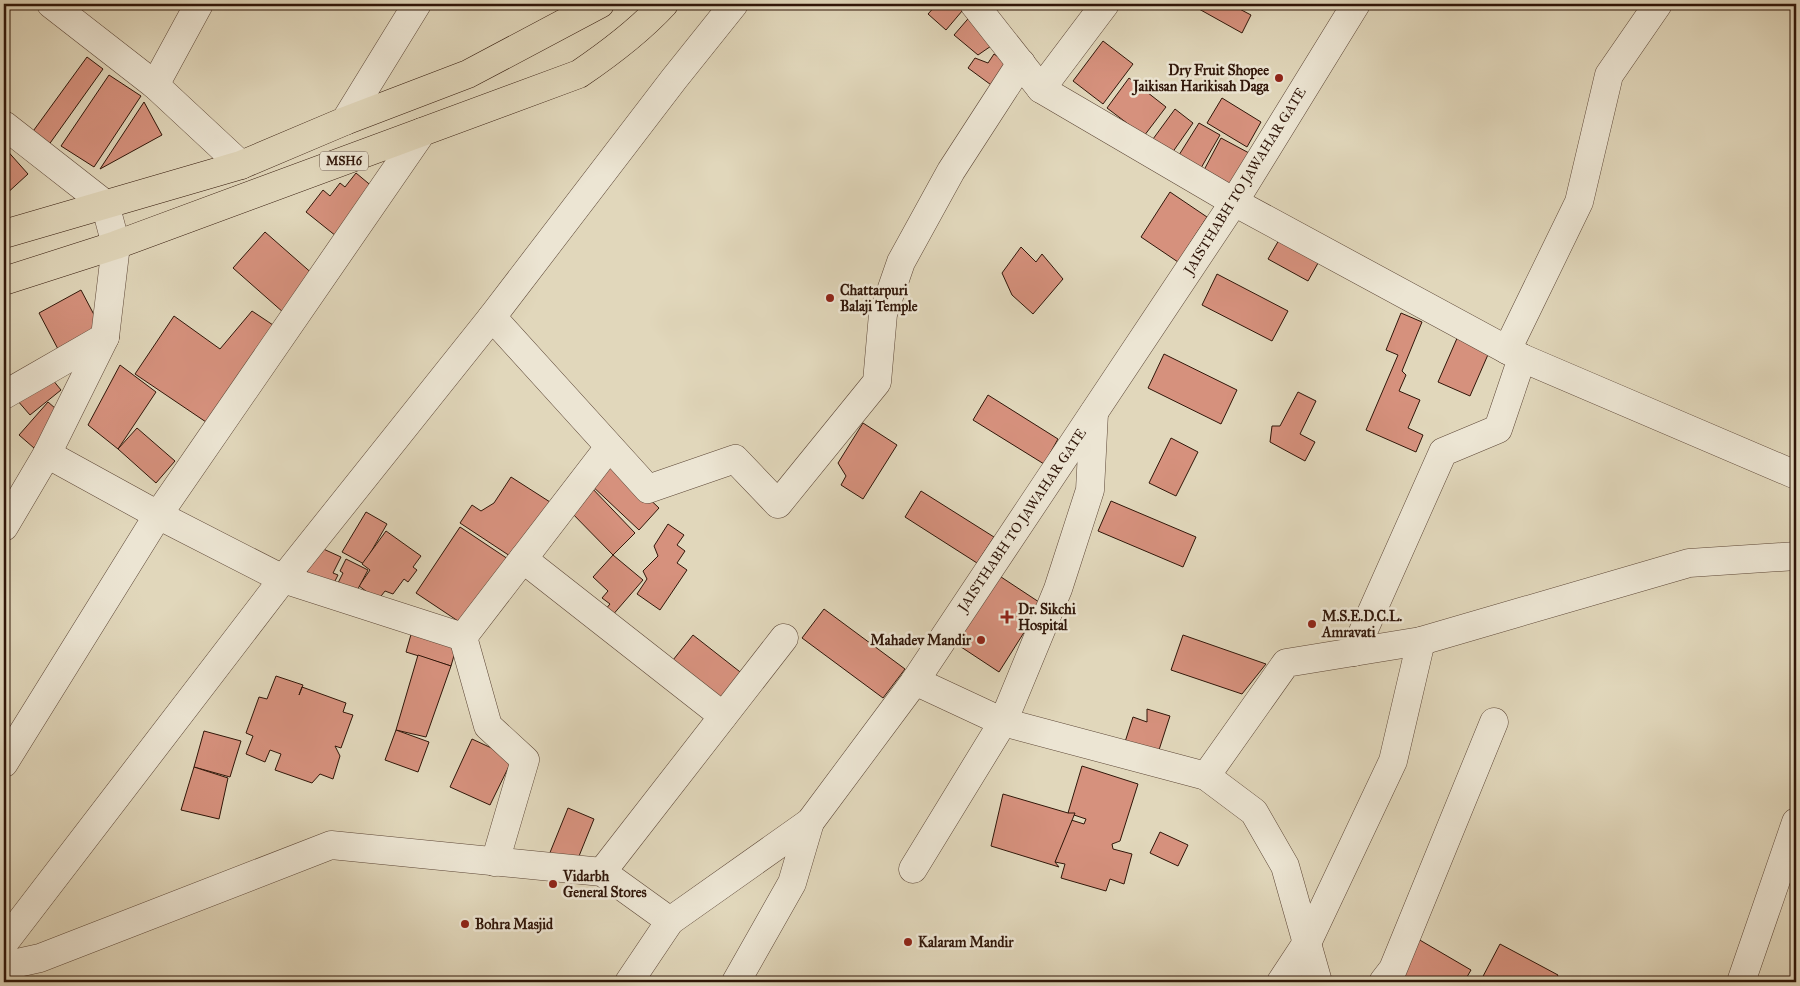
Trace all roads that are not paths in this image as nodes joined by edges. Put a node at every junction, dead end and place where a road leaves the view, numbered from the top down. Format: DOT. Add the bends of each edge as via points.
graph roads {
  1 [pos="50,4"];
  2 [pos="199,4"];
  3 [pos="417,4"];
  4 [pos="600,4"];
  5 [pos="664,4"];
  6 [pos="734,4"];
  7 [pos="974,4"];
  8 [pos="1105,4"];
  9 [pos="1356,4"];
  10 [pos="1658,4"];
  11 [pos="1021,62"];
  12 [pos="156,85"];
  13 [pos="1041,89"];
  14 [pos="345,121"];
  15 [pos="4,124"];
  16 [pos="422,132"];
  17 [pos="241,165"];
  18 [pos="1234,202"];
  19 [pos="105,204"];
  20 [pos="4,234"];
  21 [pos="116,245"];
  22 [pos="4,281"];
  23 [pos="492,317"];
  24 [pos="105,337"];
  25 [pos="1514,354"];
  26 [pos="4,394"];
  27 [pos="1094,413"];
  28 [pos="609,447"];
  29 [pos="47,454"];
  30 [pos="1796,474"];
  31 [pos="158,515"];
  32 [pos="4,527"];
  33 [pos="1796,556"];
  34 [pos="523,559"];
  35 [pos="284,579"];
  36 [pos="463,636"];
  37 [pos="784,638"];
  38 [pos="1421,641"];
  39 [pos="1354,652"];
  40 [pos="915,681"];
  41 [pos="723,716"];
  42 [pos="1004,722"];
  43 [pos="1494,722"];
  44 [pos="4,763"];
  45 [pos="1206,776"];
  46 [pos="810,822"];
  47 [pos="1796,822"];
  48 [pos="495,862"];
  49 [pos="913,869"];
  50 [pos="602,872"];
  51 [pos="670,921"];
  52 [pos="1308,941"];
  53 [pos="4,943"];
  54 [pos="4,966"];
  55 [pos="629,982"];
  56 [pos="736,982"];
  57 [pos="1281,982"];
  58 [pos="1318,982"];
  59 [pos="1383,982"];
  60 [pos="1741,982"];
  1 -- 12 [label="street"];
  2 -- 12 [label="street"];
  3 -- 14 [label="street"];
  4 -- 14 [label="main road, MSH6" via="468,74"];
  5 -- 16 [label="main road, MSH6" via="643,26 579,74"];
  6 -- 23 [label="street"];
  7 -- 11 [label="street"];
  8 -- 13 [label="street"];
  9 -- 18 [label="street, JAISTHABH TO JAWAHAR GATE"];
  10 -- 25 [label="street" via="1609,75 1579,202"];
  11 -- 13 [label="street"];
  11 -- 28 [label="street" via="951,171 900,262 883,314 878,382 778,504 734,459 648,489"];
  12 -- 17 [label="street"];
  13 -- 18 [label="street"];
  14 -- 17 [label="main road, MSH6"];
  15 -- 19 [label="street"];
  16 -- 21 [label="main road, MSH6"];
  16 -- 31 [label="street"];
  17 -- 19 [label="main road, MSH6"];
  18 -- 25 [label="street"];
  18 -- 27 [label="street, JAISTHABH TO JAWAHAR GATE"];
  19 -- 20 [label="main road, MSH6"];
  19 -- 21 [label="street"];
  21 -- 22 [label="main road, MSH6"];
  21 -- 24 [label="street"];
  23 -- 28 [label="street"];
  23 -- 35 [label="street"];
  24 -- 26 [label="street"];
  24 -- 29 [label="street"];
  25 -- 30 [label="street"];
  25 -- 39 [label="street" via="1498,429 1443,452"];
  27 -- 40 [label="street, JAISTHABH TO JAWAHAR GATE"];
  27 -- 42 [label="street" via="1090,490 1058,589"];
  28 -- 34 [label="street"];
  29 -- 31 [label="street"];
  29 -- 32 [label="street"];
  31 -- 35 [label="street"];
  31 -- 44 [label="street"];
  33 -- 38 [label="street" via="1689,563"];
  34 -- 36 [label="street"];
  34 -- 41 [label="street"];
  35 -- 36 [label="street"];
  35 -- 53 [label="street"];
  36 -- 48 [label="street" via="488,726 525,760"];
  37 -- 41 [label="street"];
  38 -- 39 [label="street"];
  38 -- 52 [label="street" via="1393,761"];
  39 -- 45 [label="street" via="1286,662"];
  40 -- 42 [label="street"];
  40 -- 46 [label="street, JAISTHABH TO JAWAHAR GATE"];
  41 -- 50 [label="street"];
  42 -- 45 [label="street"];
  42 -- 49 [label="street"];
  43 -- 59 [label="street" via="1393,969"];
  45 -- 52 [label="street" via="1254,812 1285,866"];
  46 -- 51 [label="street, JAISTHABH TO JAWAHAR GATE"];
  46 -- 56 [label="street" via="792,883"];
  47 -- 60 [label="street"];
  48 -- 50 [label="street"];
  48 -- 54 [label="street" via="331,844 40,958"];
  50 -- 51 [label="street"];
  51 -- 55 [label="street, JAISTHABH TO JAWAHAR GATE"];
  52 -- 57 [label="street"];
  52 -- 58 [label="street"];
}
